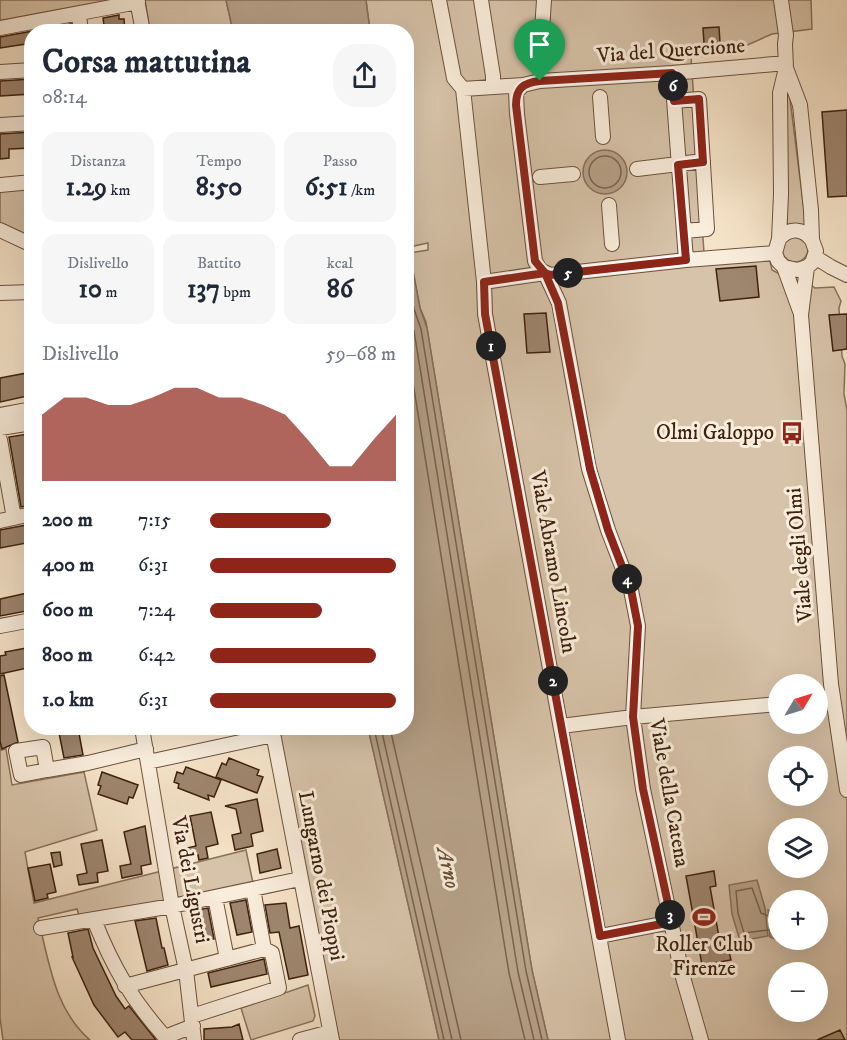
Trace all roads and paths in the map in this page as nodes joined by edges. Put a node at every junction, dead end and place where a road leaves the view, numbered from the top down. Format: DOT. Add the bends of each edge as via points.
graph roads {
  1 [pos="439,0"];
  2 [pos="481,0"];
  3 [pos="544,0"];
  4 [pos="138,1"];
  5 [pos="782,4"];
  6 [pos="79,15"];
  7 [pos="24,24"];
  8 [pos="24,24"];
  9 [pos="80,24"];
  10 [pos="142,24"];
  11 [pos="0,28"];
  12 [pos="540,63"];
  13 [pos="786,65"];
  14 [pos="24,70"];
  15 [pos="0,72"];
  16 [pos="672,73"];
  17 [pos="492,81"];
  18 [pos="523,85"];
  19 [pos="463,90"];
  20 [pos="600,97"];
  21 [pos="674,101"];
  22 [pos="24,124"];
  23 [pos="0,125"];
  24 [pos="603,137"];
  25 [pos="703,162"];
  26 [pos="678,165"];
  27 [pos="638,169"];
  28 [pos="573,174"];
  29 [pos="540,177"];
  30 [pos="24,183"];
  31 [pos="0,185"];
  32 [pos="609,205"];
  33 [pos="0,230"];
  34 [pos="684,231"];
  35 [pos="778,239"];
  36 [pos="812,240"];
  37 [pos="24,241"];
  38 [pos="612,244"];
  39 [pos="775,253"];
  40 [pos="686,260"];
  41 [pos="811,262"];
  42 [pos="784,267"];
  43 [pos="543,272"];
  44 [pos="847,275"];
  45 [pos="484,282"];
  46 [pos="24,292"];
  47 [pos="0,294"];
  48 [pos="801,315"];
  49 [pos="24,410"];
  50 [pos="0,415"];
  51 [pos="24,424"];
  52 [pos="0,428"];
  53 [pos="0,440"];
  54 [pos="24,516"];
  55 [pos="14,518"];
  56 [pos="0,521"];
  57 [pos="24,622"];
  58 [pos="0,626"];
  59 [pos="828,699"];
  60 [pos="833,699"];
  61 [pos="768,705"];
  62 [pos="633,717"];
  63 [pos="561,726"];
  64 [pos="143,735"];
  65 [pos="251,735"];
  66 [pos="273,735"];
  67 [pos="147,755"];
  68 [pos="47,770"];
  69 [pos="847,790"];
  70 [pos="300,879"];
  71 [pos="253,889"];
  72 [pos="214,897"];
  73 [pos="172,906"];
  74 [pos="94,920"];
  75 [pos="672,922"];
  76 [pos="41,928"];
  77 [pos="600,936"];
  78 [pos="264,949"];
  79 [pos="227,959"];
  80 [pos="186,970"];
  81 [pos="125,986"];
  82 [pos="193,1021"];
  83 [pos="331,1036"];
  84 [pos="194,1040"];
  85 [pos="300,1040"];
  86 [pos="618,1040"];
  87 [pos="701,1040"];
  1 -- 19 [label="street" via="454,78"];
  2 -- 17 [label="street"];
  3 -- 12 [label="street"];
  4 -- 6 [label="street"];
  4 -- 10 [label="street"];
  5 -- 13 [label="street" via="778,31"];
  6 -- 7 [label="street"];
  6 -- 9 [label="street"];
  8 -- 11 [label="street"];
  13 -- 16 [label="street, Via del Quercione"];
  13 -- 35 [label="street" via="780,93"];
  13 -- 36 [label="street" via="800,105"];
  14 -- 15 [label="street"];
  16 -- 18 [label="street, Via del Quercione"];
  16 -- 21 [label="street"];
  17 -- 18 [label="street, Via del Quercione"];
  17 -- 19 [label="street, Via del Quercione"];
  18 -- 43 [label="street, Viale della Catena" via="516,92 516,105 535,261"];
  19 -- 45 [label="street, Viale Abramo Lincoln"];
  20 -- 24 [label="street"];
  21 -- 25 [label="street" via="699,99"];
  21 -- 26 [label="street"];
  22 -- 23 [label="street"];
  25 -- 26 [label="street"];
  25 -- 34 [label="street" via="707,229"];
  26 -- 27 [label="street"];
  26 -- 34 [label="street"];
  28 -- 29 [label="street"];
  30 -- 31 [label="street"];
  32 -- 38 [label="street"];
  33 -- 37 [label="street"];
  34 -- 40 [label="street"];
  35 -- 36 [label="street" via="796,230"];
  35 -- 39 [label="street"];
  36 -- 41 [label="street" via="815,246"];
  39 -- 40 [label="street"];
  39 -- 42 [label="street"];
  40 -- 43 [label="street" via="550,275"];
  41 -- 42 [label="street" via="794,270"];
  41 -- 44 [label="street"];
  41 -- 48 [label="street, Viale degli Olmi"];
  42 -- 48 [label="street, Viale degli Olmi"];
  43 -- 45 [label="street"];
  43 -- 62 [label="street, Viale della Catena" via="558,303 590,469 633,599 638,626"];
  45 -- 63 [label="street, Viale Abramo Lincoln" via="485,314"];
  46 -- 47 [label="street"];
  48 -- 60 [label="street, Viale degli Olmi"];
  49 -- 50 [label="street"];
  51 -- 52 [label="street"];
  53 -- 55 [label="street"];
  54 -- 55 [label="street"];
  55 -- 56 [label="street"];
  57 -- 58 [label="street"];
  59 -- 60 [label="street"];
  60 -- 69 [label="street, Viale degli Olmi"];
  61 -- 62 [label="street"];
  62 -- 63 [label="street"];
  62 -- 75 [label="street, Viale della Catena" via="643,789"];
  63 -- 77 [label="street, Viale Abramo Lincoln"];
  64 -- 67 [label="street, Via dei Ligustri"];
  65 -- 67 [label="street"];
  66 -- 70 [label="street, Lungarno dei Pioppi"];
  67 -- 68 [label="street"];
  67 -- 73 [label="street, Via dei Ligustri"];
  70 -- 71 [label="street"];
  70 -- 83 [label="street, Lungarno dei Pioppi"];
  71 -- 72 [label="street"];
  71 -- 78 [label="street"];
  72 -- 73 [label="street"];
  72 -- 79 [label="street"];
  73 -- 74 [label="street"];
  73 -- 80 [label="street, Via dei Ligustri"];
  74 -- 76 [label="street"];
  74 -- 81 [label="street"];
  75 -- 77 [label="street"];
  75 -- 87 [label="street, Viale della Catena"];
  77 -- 86 [label="street, Viale Abramo Lincoln"];
  78 -- 79 [label="street"];
  78 -- 82 [label="street" via="272,953 279,988"];
  79 -- 80 [label="street"];
  80 -- 81 [label="street"];
  80 -- 82 [label="street, Via dei Ligustri"];
  81 -- 82 [label="street" via="165,1037"];
  82 -- 84 [label="street, Via dei Ligustri"];
  83 -- 85 [label="street"];
}
